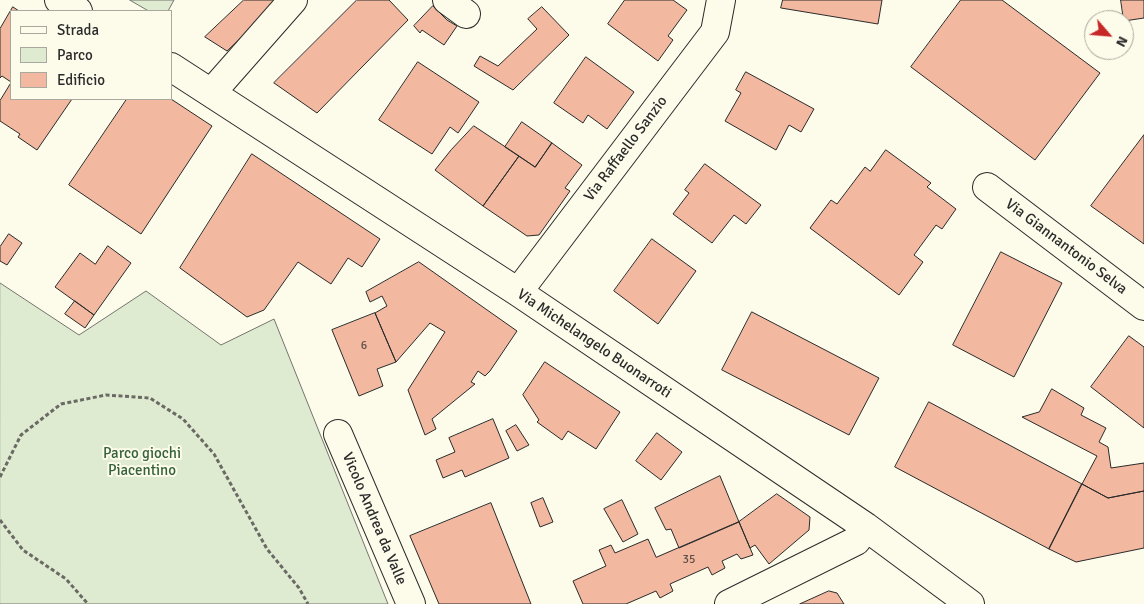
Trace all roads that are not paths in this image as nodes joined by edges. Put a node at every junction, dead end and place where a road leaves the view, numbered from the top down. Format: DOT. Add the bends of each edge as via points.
graph roads {
  1 [pos="59,0"];
  2 [pos="293,0"];
  3 [pos="721,0"];
  4 [pos="76,10"];
  5 [pos="172,68"];
  6 [pos="212,92"];
  7 [pos="987,187"];
  8 [pos="518,292"];
  9 [pos="1144,306"];
  10 [pos="338,434"];
  11 [pos="866,528"];
  12 [pos="411,604"];
  13 [pos="729,604"];
  14 [pos="970,604"];
  1 -- 4 [label="street"];
  2 -- 6 [label="street"];
  3 -- 8 [label="street, Via Raffaello Sanzio" via="714,32"];
  5 -- 6 [label="street, Via Michelangelo Buonarroti"];
  6 -- 8 [label="street, Via Michelangelo Buonarroti"];
  7 -- 9 [label="street, Via Giannantonio Selva"];
  8 -- 11 [label="street, Via Michelangelo Buonarroti"];
  10 -- 12 [label="street, Vicolo Andrea da Valle"];
  11 -- 13 [label="street" via="856,542"];
  11 -- 14 [label="street, Via Michelangelo Buonarroti"];
}
